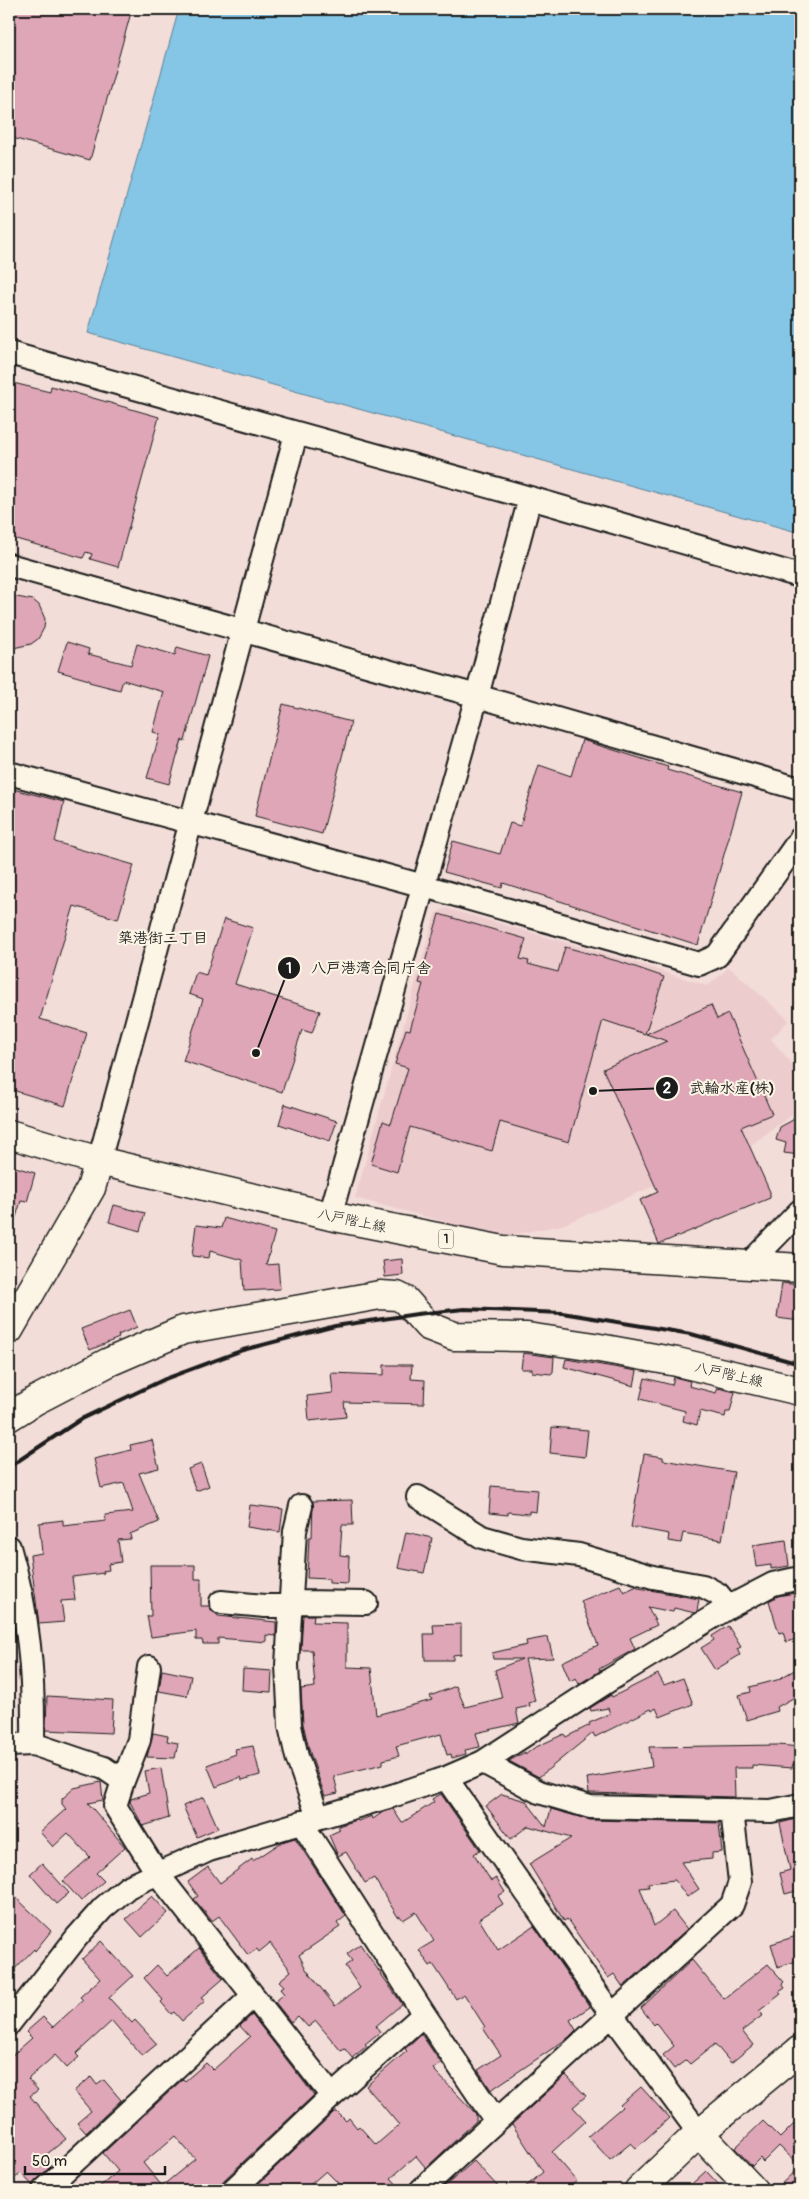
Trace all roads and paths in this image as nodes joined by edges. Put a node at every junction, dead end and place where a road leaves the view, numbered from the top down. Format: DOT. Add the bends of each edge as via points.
graph roads {
  1 [pos="9,353"];
  2 [pos="296,434"];
  3 [pos="530,498"];
  4 [pos="9,565"];
  5 [pos="800,576"];
  6 [pos="243,630"];
  7 [pos="477,696"];
  8 [pos="9,773"];
  9 [pos="800,789"];
  10 [pos="191,823"];
  11 [pos="800,839"];
  12 [pos="424,886"];
  13 [pos="9,1134"];
  14 [pos="100,1161"];
  15 [pos="800,1211"];
  16 [pos="330,1216"];
  17 [pos="747,1266"];
  18 [pos="800,1268"];
  19 [pos="9,1330"];
  20 [pos="800,1391"];
  21 [pos="9,1417"];
  22 [pos="418,1497"];
  23 [pos="301,1506"];
  24 [pos="9,1547"];
  25 [pos="800,1578"];
  26 [pos="221,1602"];
  27 [pos="366,1603"];
  28 [pos="290,1606"];
  29 [pos="730,1607"];
  30 [pos="148,1667"];
  31 [pos="33,1744"];
  32 [pos="9,1745"];
  33 [pos="483,1762"];
  34 [pos="446,1778"];
  35 [pos="123,1781"];
  36 [pos="800,1805"];
  37 [pos="732,1810"];
  38 [pos="309,1820"];
  39 [pos="157,1873"];
  40 [pos="253,1996"];
  41 [pos="424,2014"];
  42 [pos="612,2015"];
  43 [pos="9,2024"];
  44 [pos="800,2050"];
  45 [pos="332,2096"];
  46 [pos="496,2121"];
  47 [pos="699,2133"];
  48 [pos="44,2190"];
  49 [pos="233,2190"];
  50 [pos="421,2190"];
  51 [pos="639,2190"];
  52 [pos="753,2190"];
  1 -- 2 [label="street"];
  2 -- 3 [label="street"];
  2 -- 6 [label="street"];
  3 -- 5 [label="street"];
  3 -- 7 [label="street"];
  4 -- 6 [label="street"];
  6 -- 7 [label="street"];
  6 -- 10 [label="street"];
  7 -- 9 [label="street"];
  7 -- 12 [label="street"];
  8 -- 10 [label="street"];
  10 -- 12 [label="street"];
  10 -- 14 [label="street"];
  11 -- 12 [label="street" via="717,956 699,964"];
  12 -- 16 [label="street"];
  13 -- 14 [label="main road, 八戸階上線"];
  14 -- 16 [label="main road, 八戸階上線 / 1"];
  14 -- 19 [label="main road" via="91,1188"];
  15 -- 17 [label="street"];
  16 -- 17 [label="main road, 八戸階上線 / 1" via="503,1250"];
  17 -- 18 [label="main road, 八戸階上線 / 1"];
  20 -- 21 [label="main road, 八戸階上線" via="677,1362 588,1346 527,1337 454,1336 428,1326 398,1296 380,1295 183,1330 109,1362"];
  22 -- 29 [label="street" via="482,1537 521,1548 579,1555 652,1577 703,1586 718,1594"];
  23 -- 28 [label="street"];
  24 -- 31 [label="street" via="20,1585 31,1661"];
  25 -- 29 [label="street" via="773,1584"];
  26 -- 28 [label="street"];
  27 -- 28 [label="street" via="301,1602"];
  28 -- 38 [label="street" via="287,1665 290,1726"];
  29 -- 33 [label="street"];
  30 -- 35 [label="street" via="139,1740"];
  31 -- 32 [label="street"];
  31 -- 35 [label="street" via="104,1768"];
  33 -- 34 [label="street"];
  33 -- 37 [label="street" via="539,1792 590,1807"];
  34 -- 38 [label="street"];
  34 -- 42 [label="street"];
  35 -- 39 [label="street" via="116,1806"];
  36 -- 37 [label="street" via="772,1811"];
  37 -- 42 [label="street" via="740,1882 732,1905"];
  38 -- 39 [label="street" via="209,1850"];
  38 -- 41 [label="street"];
  39 -- 40 [label="street"];
  39 -- 43 [label="street" via="128,1887 103,1908 77,1936"];
  40 -- 45 [label="street"];
  40 -- 48 [label="street"];
  41 -- 45 [label="street"];
  41 -- 46 [label="street"];
  42 -- 46 [label="street"];
  42 -- 47 [label="street"];
  44 -- 47 [label="main road"];
  45 -- 49 [label="street"];
  46 -- 50 [label="street"];
  47 -- 51 [label="main road"];
  47 -- 52 [label="main road"];
}
